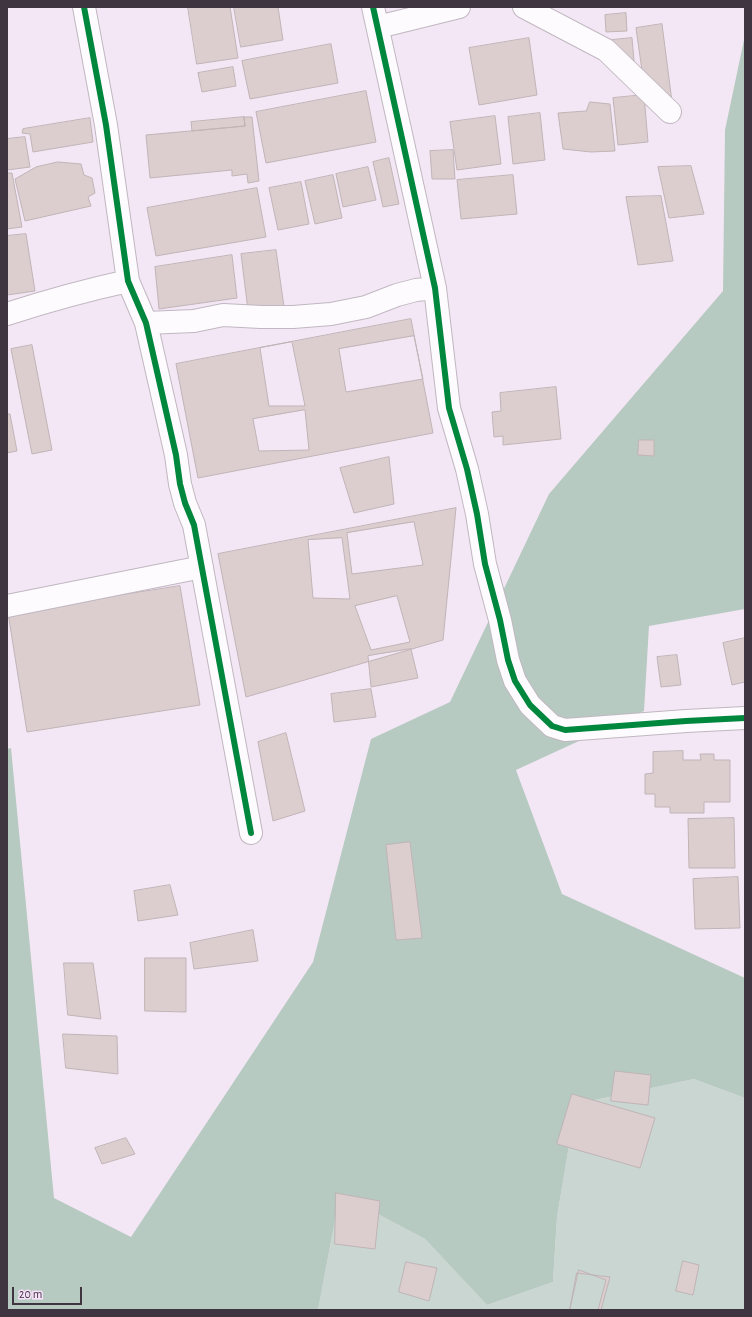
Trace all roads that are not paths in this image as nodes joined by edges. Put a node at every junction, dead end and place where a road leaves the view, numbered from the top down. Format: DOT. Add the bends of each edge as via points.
graph roads {
  1 [pos="84,7"];
  2 [pos="459,7"];
  3 [pos="524,7"];
  4 [pos="375,17"];
  5 [pos="670,112"];
  6 [pos="128,281"];
  7 [pos="435,288"];
  8 [pos="7,314"];
  9 [pos="146,323"];
  10 [pos="202,567"];
  11 [pos="7,606"];
  12 [pos="745,718"];
  13 [pos="251,833"];
  1 -- 6 [label="street" via="106,125"];
  2 -- 4 [label="street"];
  3 -- 5 [label="street" via="606,50"];
  4 -- 7 [label="street"];
  6 -- 8 [label="street" via="46,301"];
  6 -- 9 [label="street"];
  7 -- 9 [label="street" via="416,290 366,307 331,314 293,317 223,315 194,321"];
  7 -- 12 [label="street" via="449,408 467,469 485,564 508,660 515,681 530,705 552,726 565,730"];
  9 -- 10 [label="street" via="180,484 194,525"];
  10 -- 11 [label="street"];
  10 -- 13 [label="street"];
}
